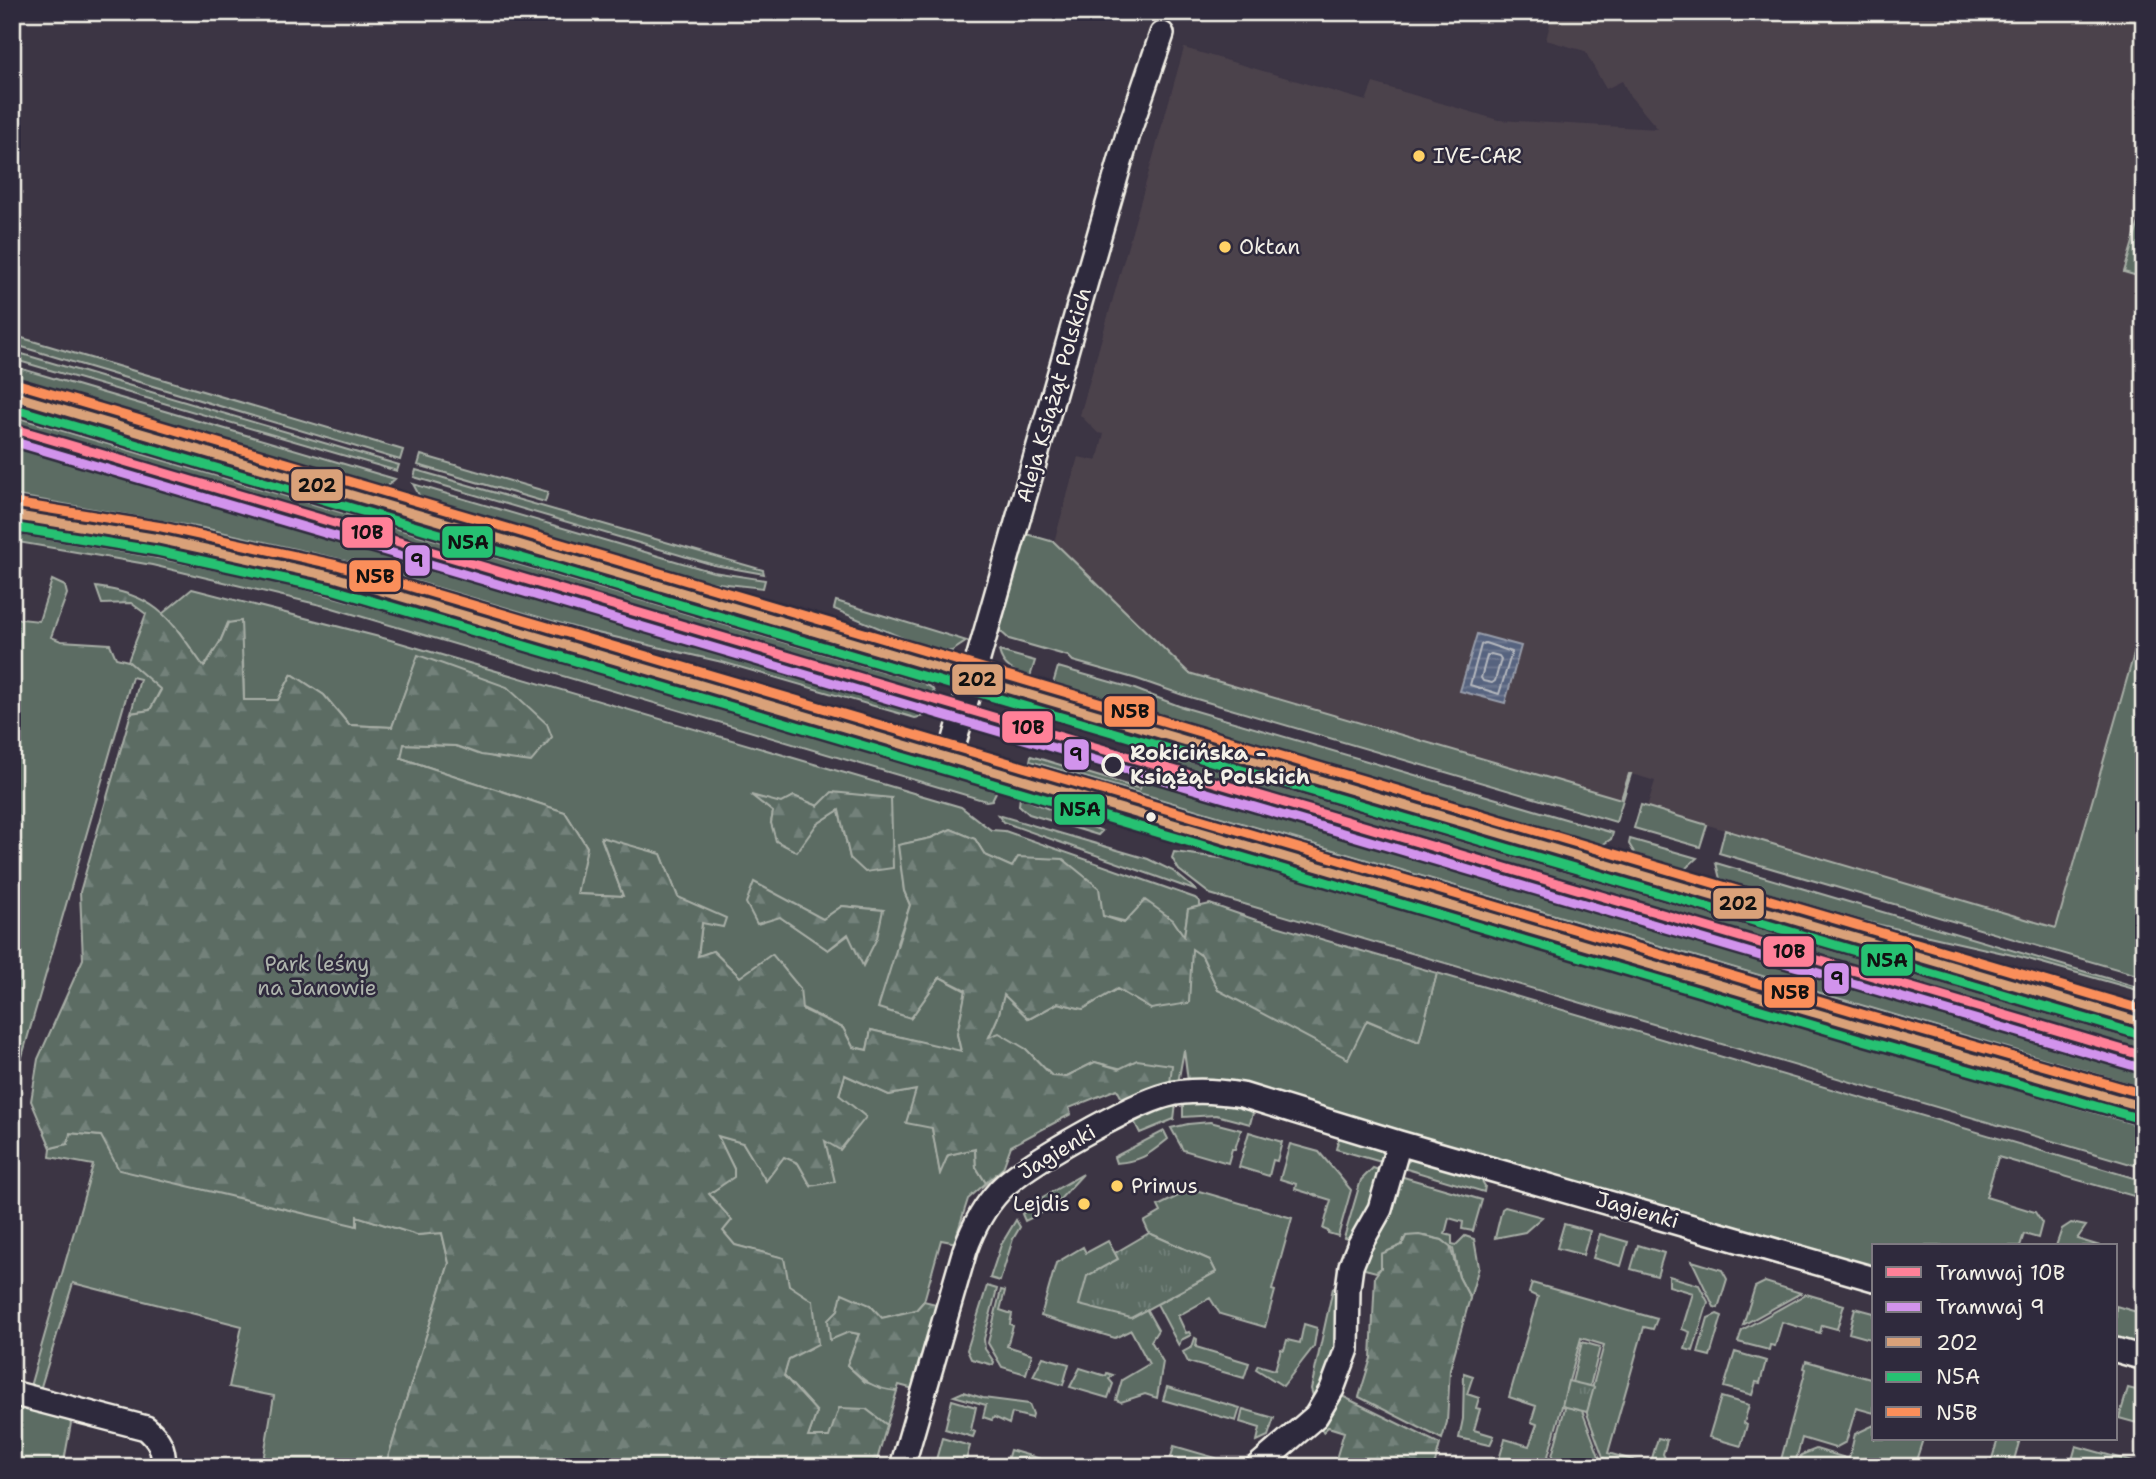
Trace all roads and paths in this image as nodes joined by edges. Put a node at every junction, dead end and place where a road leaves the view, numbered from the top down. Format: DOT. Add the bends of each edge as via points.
graph roads {
  1 [pos="1162,34"];
  2 [pos="12,395"];
  3 [pos="12,515"];
  4 [pos="973,679"];
  5 [pos="950,757"];
  6 [pos="2144,1023"];
  7 [pos="2144,1107"];
  8 [pos="1399,1143"];
  9 [pos="1872,1278"];
  10 [pos="2118,1351"];
  11 [pos="2144,1358"];
  12 [pos="12,1393"];
  13 [pos="163,1467"];
  14 [pos="902,1467"];
  15 [pos="1257,1467"];
  1 -- 4 [label="street, Aleja Książąt Polskich" via="1129,131"];
  2 -- 4 [label="main road"];
  3 -- 5 [label="main road" via="159,539 334,577"];
  4 -- 5 [label="street, Aleja Książąt Polskich"];
  4 -- 6 [label="main road"];
  5 -- 7 [label="main road"];
  8 -- 9 [label="street, Jagienki"];
  8 -- 14 [label="street, Jagienki" via="1242,1095 1181,1092 1136,1108 1023,1170 999,1190 969,1238"];
  8 -- 15 [label="street" via="1380,1209 1351,1266 1347,1349 1332,1390 1316,1416"];
  10 -- 11 [label="street"];
  12 -- 13 [label="street" via="146,1429 158,1438"];
}
